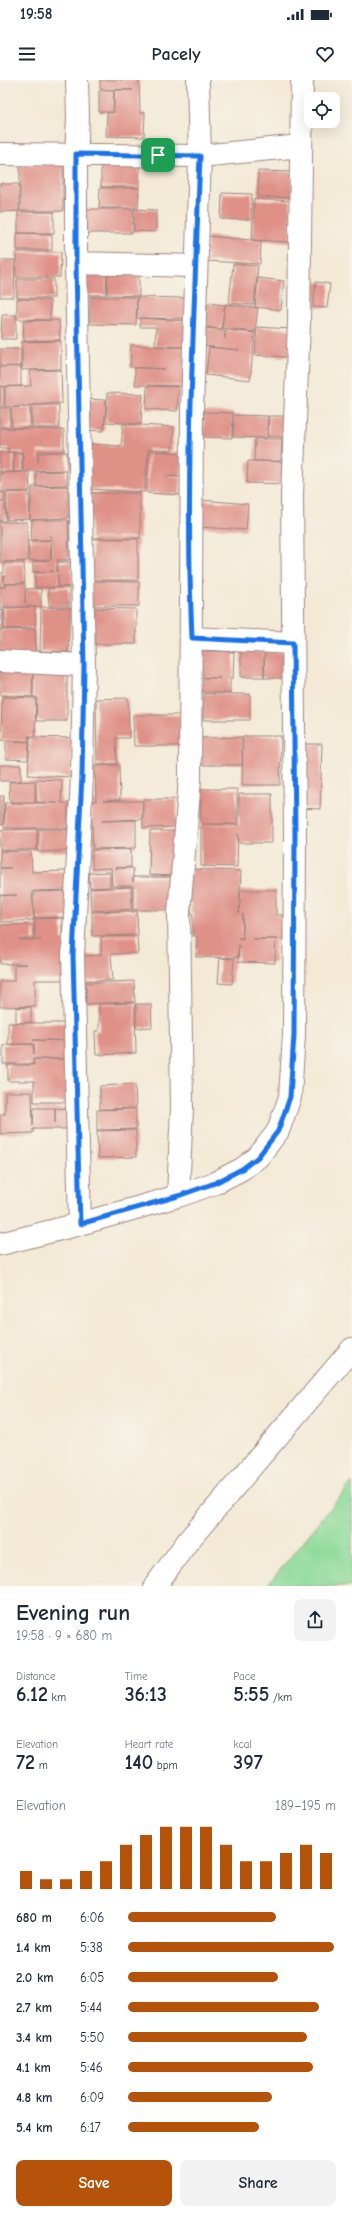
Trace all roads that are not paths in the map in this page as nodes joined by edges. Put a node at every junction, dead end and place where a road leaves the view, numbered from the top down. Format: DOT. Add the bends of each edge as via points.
graph roads {
  1 [pos="77,80"];
  2 [pos="198,80"];
  3 [pos="302,80"];
  4 [pos="301,146"];
  5 [pos="0,154"];
  6 [pos="76,154"];
  7 [pos="200,156"];
  8 [pos="76,263"];
  9 [pos="196,266"];
  10 [pos="192,638"];
  11 [pos="293,643"];
  12 [pos="0,661"];
  13 [pos="84,665"];
  14 [pos="178,1196"];
  15 [pos="80,1224"];
  16 [pos="0,1244"];
  17 [pos="352,1349"];
  18 [pos="155,1586"];
  1 -- 6 [label="street"];
  2 -- 7 [label="street"];
  3 -- 4 [label="street"];
  4 -- 7 [label="street"];
  4 -- 11 [label="street" via="299,322 292,495"];
  5 -- 6 [label="street"];
  6 -- 7 [label="street"];
  6 -- 8 [label="street"];
  7 -- 9 [label="street"];
  8 -- 9 [label="street"];
  8 -- 13 [label="street"];
  9 -- 10 [label="street" via="190,587"];
  10 -- 11 [label="street"];
  10 -- 14 [label="street" via="190,779 179,913 182,1107"];
  11 -- 14 [label="street" via="294,1035 290,1097 278,1131 258,1157 215,1183"];
  12 -- 13 [label="street"];
  13 -- 15 [label="street" via="82,776 73,955"];
  14 -- 15 [label="street"];
  15 -- 16 [label="street"];
  17 -- 18 [label="street" via="188,1541"];
}
